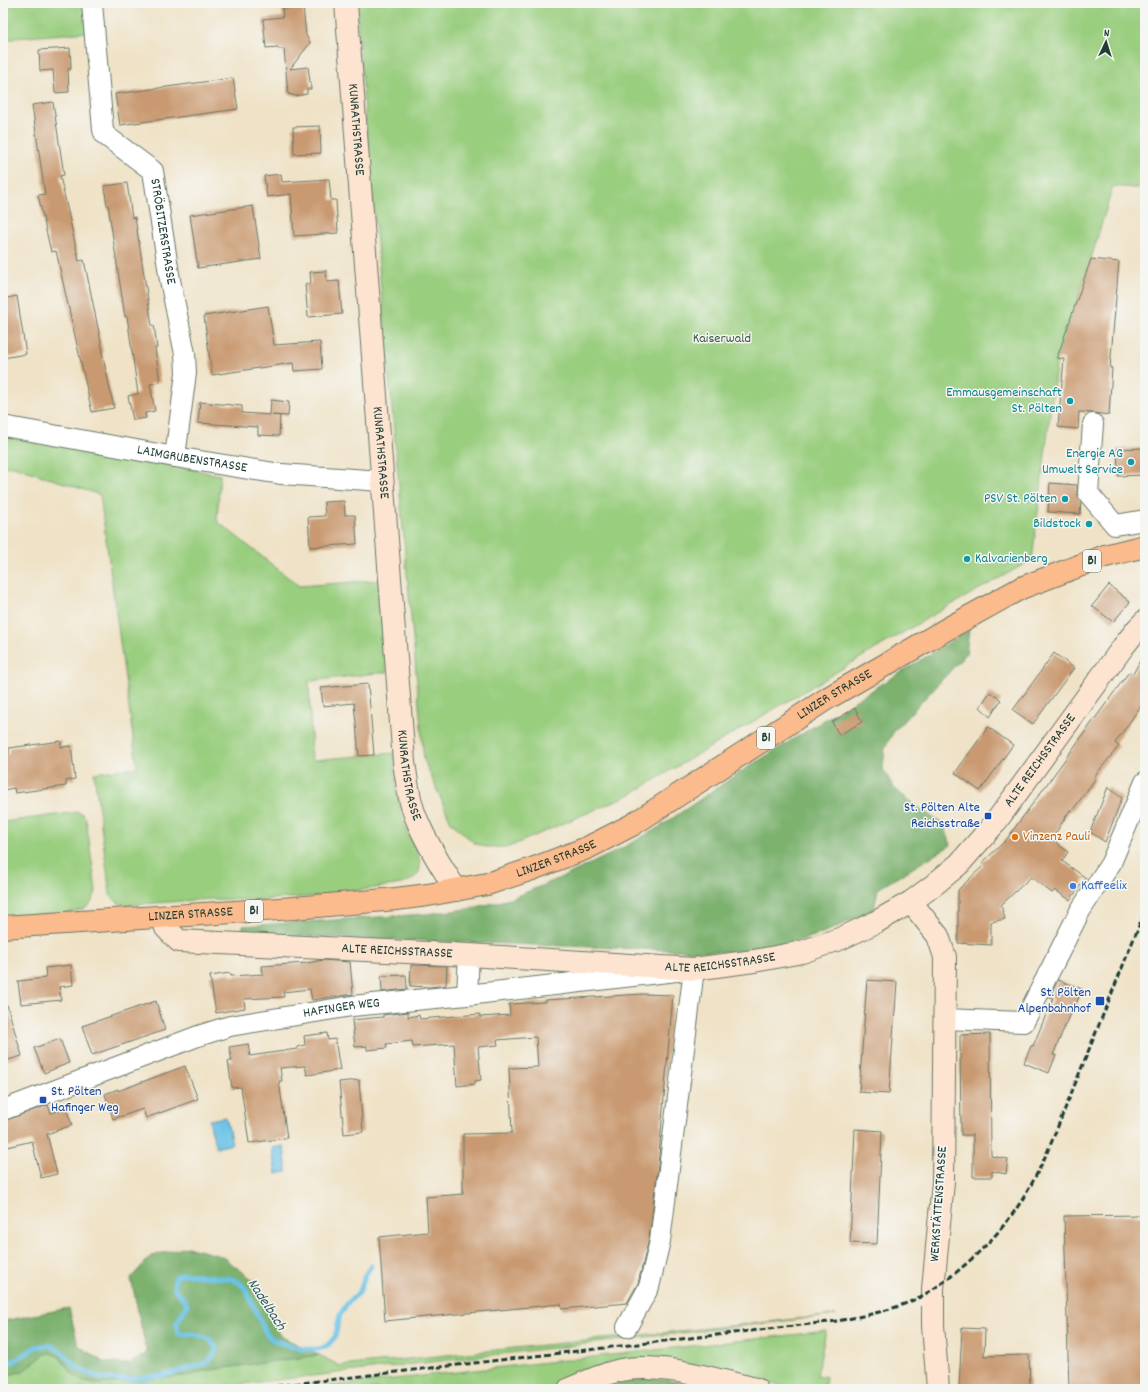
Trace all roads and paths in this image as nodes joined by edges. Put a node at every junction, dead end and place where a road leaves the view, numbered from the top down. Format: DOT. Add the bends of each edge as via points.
graph roads {
  1 [pos="92,3"];
  2 [pos="346,3"];
  3 [pos="1093,424"];
  4 [pos="3,426"];
  5 [pos="174,457"];
  6 [pos="382,481"];
  7 [pos="1145,520"];
  8 [pos="1145,546"];
  9 [pos="1145,620"];
  10 [pos="1145,782"];
  11 [pos="456,890"];
  12 [pos="910,902"];
  13 [pos="163,917"];
  14 [pos="3,927"];
  15 [pos="469,954"];
  16 [pos="694,969"];
  17 [pos="467,996"];
  18 [pos="944,1019"];
  19 [pos="3,1110"];
  20 [pos="627,1327"];
  21 [pos="569,1389"];
  22 [pos="756,1389"];
  23 [pos="938,1389"];
  1 -- 5 [label="street, STRÖBITZERSTRASSE" via="103,130 105,135 153,171 170,280 185,354 186,373"];
  2 -- 6 [label="street, KUNRATHSTRASSE"];
  3 -- 7 [label="street" via="1088,493 1115,525"];
  4 -- 5 [label="street, LAIMGRUBENSTRASSE"];
  5 -- 6 [label="street, LAIMGRUBENSTRASSE" via="281,474"];
  6 -- 11 [label="street, KUNRATHSTRASSE" via="409,792 417,819"];
  8 -- 11 [label="main road, LINZER STRASSE / B1" via="1105,556 1021,588 835,694 632,825 587,848 487,884"];
  9 -- 12 [label="street, ALTE REICHSSTRASSE" via="1122,647 995,823 959,864"];
  10 -- 18 [label="street" via="1111,863 1080,911 1024,1022"];
  11 -- 13 [label="main road, LINZER STRASSE / B1" via="345,904"];
  12 -- 16 [label="street, ALTE REICHSSTRASSE" via="842,938 802,952"];
  12 -- 18 [label="street, WERKSTÄTTENSTRASSE" via="938,936 945,957"];
  13 -- 14 [label="main road, LINZER STRASSE / B1"];
  13 -- 15 [label="street, ALTE REICHSSTRASSE" via="166,928 179,941"];
  15 -- 16 [label="street, ALTE REICHSSTRASSE"];
  15 -- 17 [label="street"];
  16 -- 17 [label="street, HAFINGER WEG"];
  16 -- 20 [label="street" via="660,1241 649,1287"];
  17 -- 19 [label="street, HAFINGER WEG" via="352,1006 230,1026"];
  18 -- 23 [label="street, WERKSTÄTTENSTRASSE" via="943,1182 933,1289"];
  21 -- 22 [label="street" via="621,1370 642,1368 670,1370"];
}
